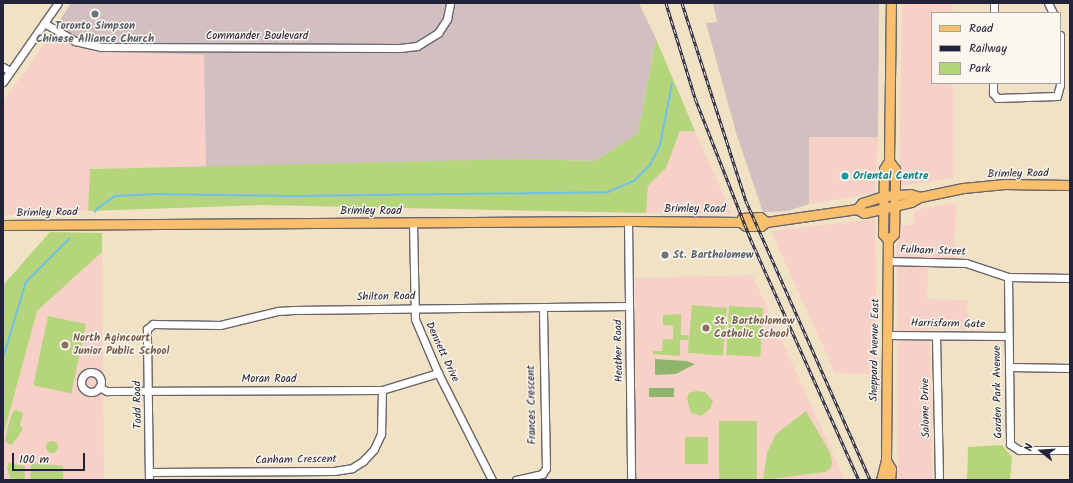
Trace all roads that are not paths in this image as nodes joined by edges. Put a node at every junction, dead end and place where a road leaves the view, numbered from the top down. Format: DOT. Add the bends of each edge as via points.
graph roads {
  1 [pos="58,3"];
  2 [pos="450,3"];
  3 [pos="891,3"];
  4 [pos="1048,3"];
  5 [pos="1052,12"];
  6 [pos="44,23"];
  7 [pos="3,67"];
  8 [pos="10,72"];
  9 [pos="3,82"];
  10 [pos="993,84"];
  11 [pos="1060,84"];
  12 [pos="889,161"];
  13 [pos="1070,185"];
  14 [pos="895,195"];
  15 [pos="884,196"];
  16 [pos="920,197"];
  17 [pos="895,205"];
  18 [pos="884,208"];
  19 [pos="857,209"];
  20 [pos="628,221"];
  21 [pos="413,223"];
  22 [pos="3,226"];
  23 [pos="888,240"];
  24 [pos="888,261"];
  25 [pos="1008,277"];
  26 [pos="1070,278"];
  27 [pos="629,306"];
  28 [pos="543,307"];
  29 [pos="413,308"];
  30 [pos="147,329"];
  31 [pos="887,335"];
  32 [pos="936,336"];
  33 [pos="1008,336"];
  34 [pos="1009,367"];
  35 [pos="1070,368"];
  36 [pos="438,373"];
  37 [pos="99,387"];
  38 [pos="149,390"];
  39 [pos="382,390"];
  40 [pos="1070,450"];
  41 [pos="886,460"];
  42 [pos="231,472"];
  43 [pos="149,476"];
  44 [pos="231,480"];
  45 [pos="492,480"];
  46 [pos="516,480"];
  47 [pos="631,480"];
  48 [pos="881,480"];
  49 [pos="890,480"];
  50 [pos="939,480"];
  1 -- 6 [label="street"];
  2 -- 6 [label="street, Commander Boulevard" via="447,19 438,33 417,46 400,48 101,47 75,41"];
  3 -- 12 [label="main road, Sheppard Avenue East"];
  4 -- 5 [label="street"];
  6 -- 8 [label="street"];
  7 -- 8 [label="street"];
  8 -- 9 [label="street"];
  10 -- 11 [label="street" via="993,93 997,98 1057,96"];
  12 -- 14 [label="main road, Sheppard Avenue East" via="895,169"];
  12 -- 15 [label="main road, Sheppard Avenue East" via="884,169"];
  13 -- 16 [label="main road, Brimley Road" via="1005,184 963,188"];
  14 -- 15 [label="main road, Brimley Road"];
  14 -- 16 [label="main road, Brimley Road" via="910,194"];
  14 -- 17 [label="main road, Sheppard Avenue East"];
  15 -- 18 [label="main road, Sheppard Avenue East"];
  15 -- 19 [label="main road, Brimley Road" via="862,203"];
  16 -- 17 [label="main road, Brimley Road" via="912,202"];
  17 -- 18 [label="main road, Brimley Road"];
  17 -- 23 [label="main road, Sheppard Avenue East" via="894,234"];
  18 -- 19 [label="main road, Brimley Road" via="864,213"];
  18 -- 23 [label="main road, Sheppard Avenue East" via="883,234"];
  19 -- 20 [label="main road, Brimley Road" via="766,222 761,226 746,226 740,222"];
  20 -- 21 [label="main road, Brimley Road"];
  20 -- 27 [label="street, Heather Road"];
  21 -- 22 [label="main road, Brimley Road"];
  21 -- 29 [label="street, Dennett Drive"];
  23 -- 24 [label="main road, Sheppard Avenue East"];
  24 -- 25 [label="street, Fulham Street" via="966,263"];
  24 -- 31 [label="main road, Sheppard Avenue East"];
  25 -- 26 [label="street, Fulham Street"];
  25 -- 33 [label="street, Garden Park Avenue"];
  27 -- 28 [label="street, Shilton Road"];
  27 -- 47 [label="street, Heather Road"];
  28 -- 29 [label="street, Shilton Road"];
  28 -- 46 [label="street, Frances Crescent" via="546,468 542,474"];
  29 -- 30 [label="street, Shilton Road" via="278,311 220,325 153,324"];
  29 -- 36 [label="street, Dennett Drive" via="421,335"];
  30 -- 38 [label="street, Todd Road"];
  31 -- 32 [label="street, Harrisfarm Gate"];
  31 -- 41 [label="main road, Sheppard Avenue East"];
  32 -- 33 [label="street, Harrisfarm Gate"];
  32 -- 50 [label="street, Salome Drive"];
  33 -- 34 [label="street, Garden Park Avenue"];
  34 -- 35 [label="street"];
  34 -- 40 [label="street, Garden Park Avenue" via="1009,438 1012,447 1019,450"];
  36 -- 39 [label="street, Moran Road"];
  36 -- 45 [label="street, Dennett Drive"];
  37 -- 38 [label="street, Moran Road" via="107,391"];
  38 -- 39 [label="street, Moran Road"];
  38 -- 43 [label="street, Todd Road"];
  39 -- 42 [label="street, Canham Crescent" via="381,434 374,449 358,464 334,471"];
  41 -- 48 [label="main road, Sheppard Avenue East"];
  41 -- 49 [label="main road, Sheppard Avenue East" via="891,469"];
  42 -- 43 [label="street, Canham Crescent"];
  42 -- 44 [label="street"];
}
